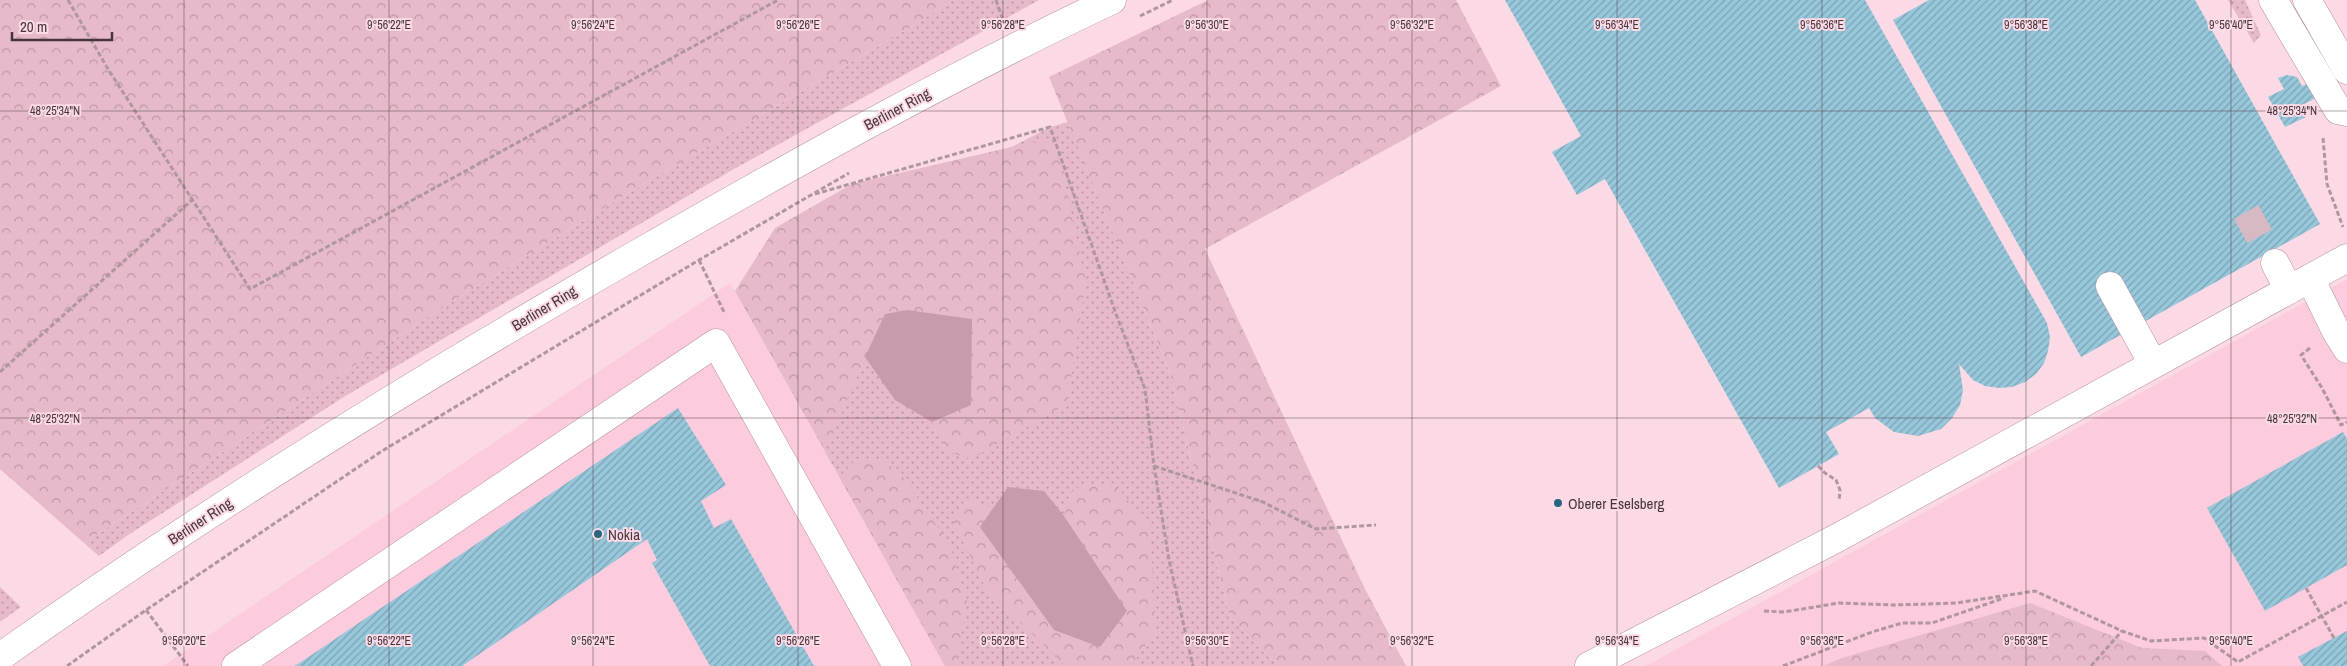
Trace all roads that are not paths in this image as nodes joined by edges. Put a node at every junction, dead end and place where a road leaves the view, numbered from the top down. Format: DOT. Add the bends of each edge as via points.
graph roads {
  1 [pos="1112,0"];
  2 [pos="2273,0"];
  3 [pos="2306,0"];
  4 [pos="2347,70"];
  5 [pos="2339,105"];
  6 [pos="2347,258"];
  7 [pos="2276,263"];
  8 [pos="2300,284"];
  9 [pos="2110,286"];
  10 [pos="2347,350"];
  11 [pos="2153,364"];
  12 [pos="0,657"];
  13 [pos="236,666"];
  14 [pos="897,666"];
  15 [pos="1589,666"];
  1 -- 12 [label="main road, Berliner Ring" via="905,104 565,295 266,477"];
  2 -- 5 [label="main road"];
  3 -- 4 [label="main road"];
  6 -- 8 [label="main road"];
  7 -- 8 [label="main road"];
  8 -- 10 [label="main road"];
  8 -- 11 [label="main road"];
  9 -- 11 [label="main road"];
  11 -- 15 [label="main road" via="1837,538"];
  13 -- 14 [label="main road" via="716,343"];
}
